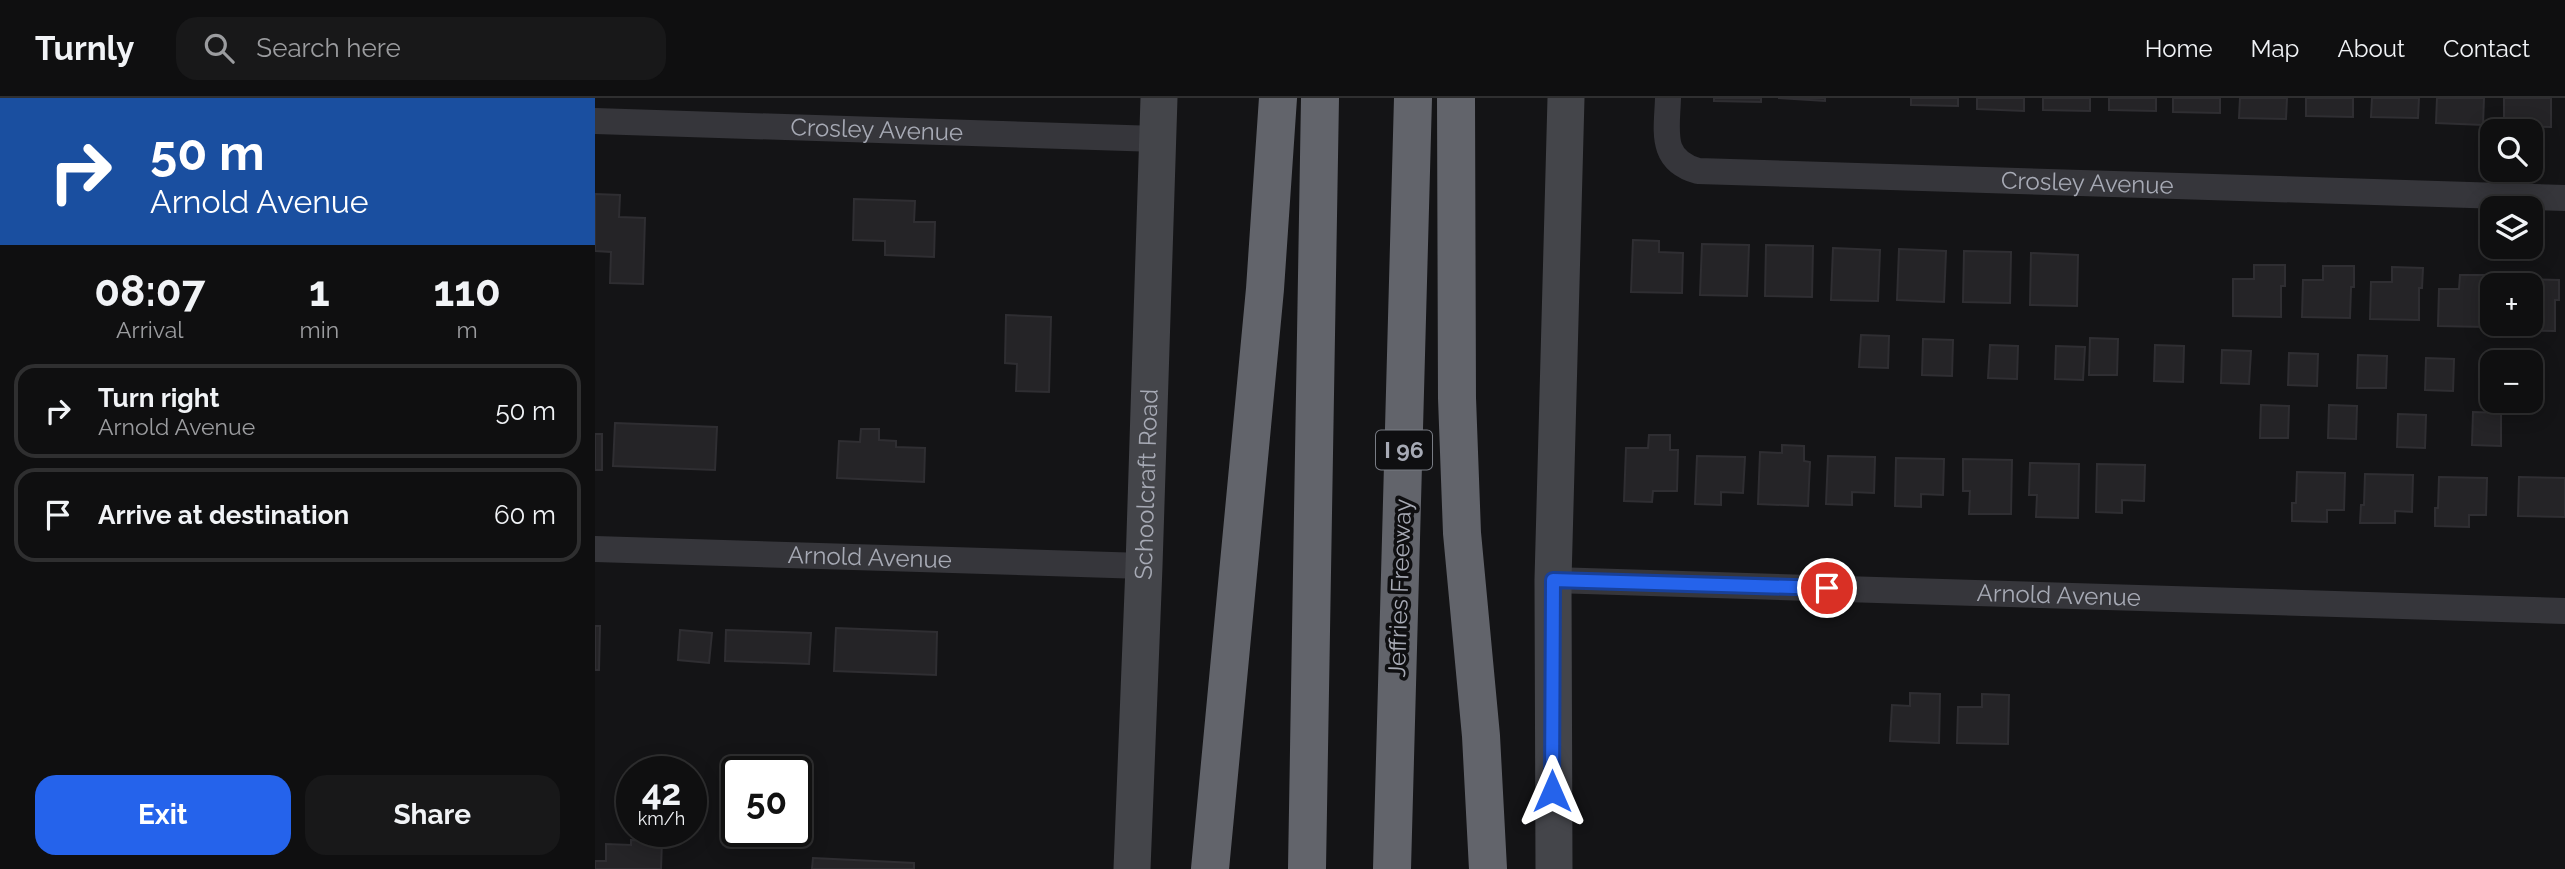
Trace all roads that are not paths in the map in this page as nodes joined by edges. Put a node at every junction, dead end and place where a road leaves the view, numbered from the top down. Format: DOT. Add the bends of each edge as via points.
graph roads {
  1 [pos="1159,98"];
  2 [pos="1278,98"];
  3 [pos="1320,98"];
  4 [pos="1413,98"];
  5 [pos="1456,98"];
  6 [pos="1566,98"];
  7 [pos="1668,98"];
  8 [pos="595,121"];
  9 [pos="1158,139"];
  10 [pos="2565,198"];
  11 [pos="595,549"];
  12 [pos="1145,566"];
  13 [pos="1553,580"];
  14 [pos="2565,611"];
  15 [pos="1132,869"];
  16 [pos="1210,869"];
  17 [pos="1307,869"];
  18 [pos="1392,869"];
  19 [pos="1488,869"];
  20 [pos="1554,869"];
  1 -- 9 [label="main road, Schoolcraft Road"];
  2 -- 16 [label="highway" via="1265,289"];
  3 -- 17 [label="highway"];
  4 -- 18 [label="highway, Jeffries Freeway / I 96"];
  5 -- 19 [label="highway" via="1462,533"];
  6 -- 13 [label="main road"];
  7 -- 10 [label="street, Crosley Avenue" via="1670,152 1686,168 1698,172"];
  8 -- 9 [label="street, Crosley Avenue"];
  9 -- 12 [label="main road, Schoolcraft Road"];
  11 -- 12 [label="street, Arnold Avenue"];
  12 -- 15 [label="main road, Schoolcraft Road"];
  13 -- 14 [label="street, Arnold Avenue"];
  13 -- 20 [label="main road"];
}
